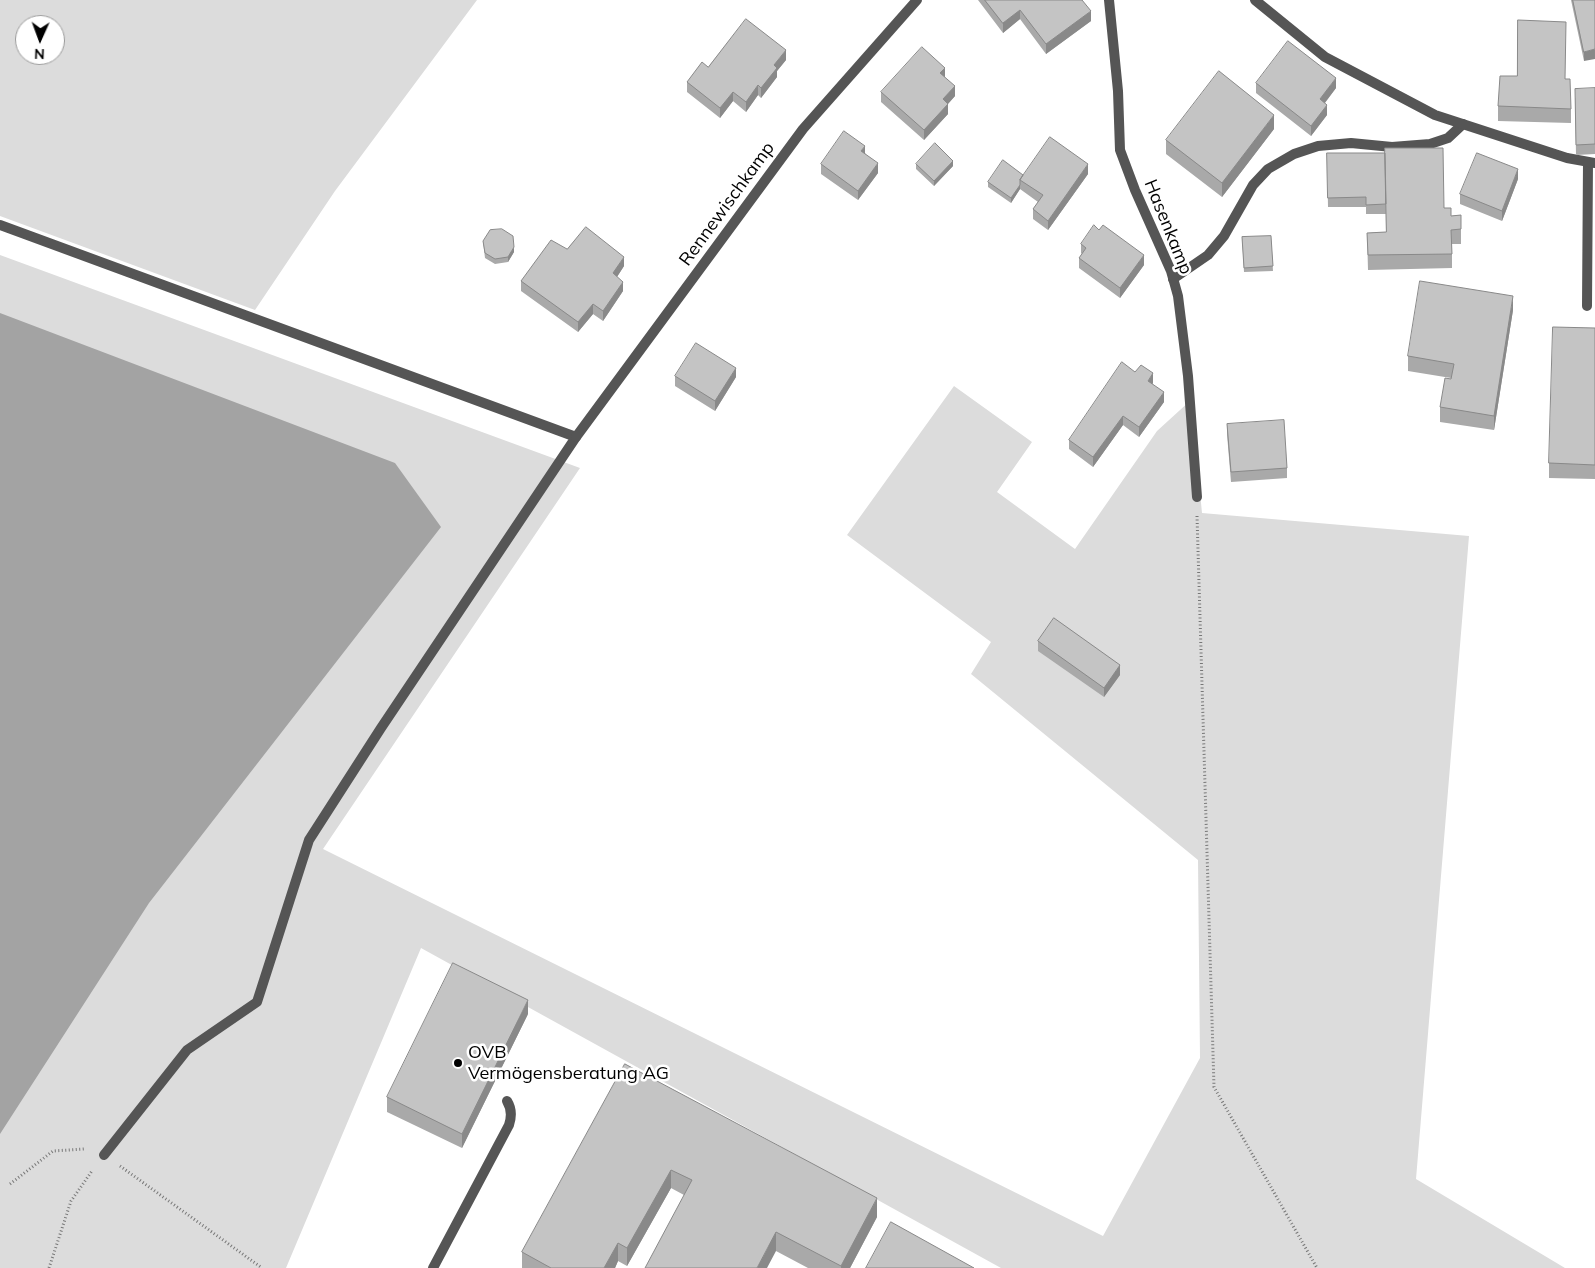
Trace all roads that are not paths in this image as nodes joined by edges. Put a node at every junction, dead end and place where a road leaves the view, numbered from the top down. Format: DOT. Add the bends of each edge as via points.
graph roads {
  1 [pos="917,0"];
  2 [pos="1109,0"];
  3 [pos="1255,0"];
  4 [pos="1462,124"];
  5 [pos="1591,163"];
  6 [pos="0,225"];
  7 [pos="1173,279"];
  8 [pos="1587,306"];
  9 [pos="576,437"];
  10 [pos="1197,497"];
  11 [pos="507,1101"];
  12 [pos="104,1155"];
  13 [pos="432,1268"];
  1 -- 9 [label="street, Rennewischkamp" via="803,129"];
  2 -- 7 [label="street, Hasenkamp" via="1120,150"];
  3 -- 4 [label="street" via="1325,56 1435,115"];
  4 -- 5 [label="street"];
  4 -- 7 [label="street" via="1448,138 1430,144 1392,147 1351,143 1318,146 1294,154 1268,169 1253,185 1224,236 1208,255"];
  5 -- 8 [label="street"];
  6 -- 9 [label="street"];
  7 -- 10 [label="street, Hasenkamp" via="1188,376"];
  9 -- 12 [label="street, Rennewischkamp" via="309,840 257,1002 187,1050"];
  11 -- 13 [label="street" via="512,1115 509,1125"];
}
